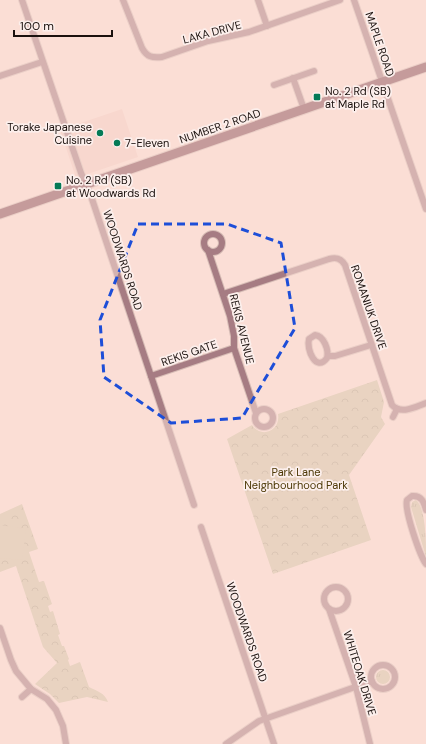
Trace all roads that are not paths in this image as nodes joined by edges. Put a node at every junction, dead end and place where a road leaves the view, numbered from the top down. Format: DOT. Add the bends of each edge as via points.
graph roads {
  1 [pos="22,0"];
  2 [pos="123,0"];
  3 [pos="258,0"];
  4 [pos="340,0"];
  5 [pos="354,0"];
  6 [pos="267,26"];
  7 [pos="42,62"];
  8 [pos="426,68"];
  9 [pos="314,71"];
  10 [pos="0,76"];
  11 [pos="293,78"];
  12 [pos="383,82"];
  13 [pos="274,85"];
  14 [pos="304,109"];
  15 [pos="86,184"];
  16 [pos="426,209"];
  17 [pos="0,214"];
  18 [pos="208,250"];
  19 [pos="224,294"];
  20 [pos="371,345"];
  21 [pos="234,348"];
  22 [pos="328,356"];
  23 [pos="151,376"];
  24 [pos="426,403"];
  25 [pos="397,409"];
  26 [pos="256,413"];
  27 [pos="393,417"];
  28 [pos="194,505"];
  29 [pos="426,510"];
  30 [pos="201,527"];
  31 [pos="426,564"];
  32 [pos="329,609"];
  33 [pos="0,628"];
  34 [pos="372,681"];
  35 [pos="356,687"];
  36 [pos="31,689"];
  37 [pos="22,697"];
  38 [pos="266,718"];
  39 [pos="66,744"];
  40 [pos="226,744"];
  41 [pos="274,744"];
  42 [pos="370,744"];
  1 -- 7 [label="street, WOODWARDS ROAD"];
  2 -- 6 [label="street, LAKA DRIVE" via="142,48 145,54 151,57 162,57 208,41"];
  3 -- 6 [label="street"];
  4 -- 6 [label="street, LAKA DRIVE"];
  5 -- 12 [label="street, MAPLE ROAD"];
  7 -- 10 [label="street"];
  7 -- 15 [label="street, WOODWARDS ROAD"];
  8 -- 12 [label="main road, NUMBER 2 ROAD"];
  9 -- 11 [label="street"];
  11 -- 13 [label="street"];
  11 -- 14 [label="street"];
  12 -- 14 [label="main road, NUMBER 2 ROAD"];
  12 -- 16 [label="street, MAPLE ROAD"];
  14 -- 15 [label="main road, NUMBER 2 ROAD"];
  15 -- 17 [label="main road, NUMBER 2 ROAD"];
  15 -- 23 [label="street, WOODWARDS ROAD"];
  18 -- 19 [label="street, REKIS AVENUE"];
  19 -- 20 [label="street, ROMANIUK DRIVE" via="332,258 342,258"];
  19 -- 21 [label="street, REKIS AVENUE" via="232,324"];
  20 -- 22 [label="street"];
  20 -- 25 [label="street, ROMANIUK DRIVE" via="392,405"];
  21 -- 23 [label="street, REKIS GATE"];
  21 -- 26 [label="street, REKIS AVENUE"];
  23 -- 28 [label="street, WOODWARDS ROAD"];
  24 -- 25 [label="street" via="402,411"];
  25 -- 27 [label="street"];
  29 -- 31 [label="street" via="419,497 412,496 407,500 412,527"];
  30 -- 38 [label="street, WOODWARDS ROAD"];
  32 -- 35 [label="street, WHITEOAK DRIVE"];
  33 -- 36 [label="street" via="14,668"];
  34 -- 34 [label="street" via="378,688 387,688 394,682 394,673 387,666 379,666 371,675"];
  34 -- 35 [label="street"];
  35 -- 38 [label="street"];
  35 -- 42 [label="street, WHITEOAK DRIVE"];
  36 -- 37 [label="street"];
  36 -- 39 [label="street" via="47,699 56,710 63,726"];
  38 -- 40 [label="street"];
  38 -- 41 [label="street, WOODWARDS ROAD"];
}
